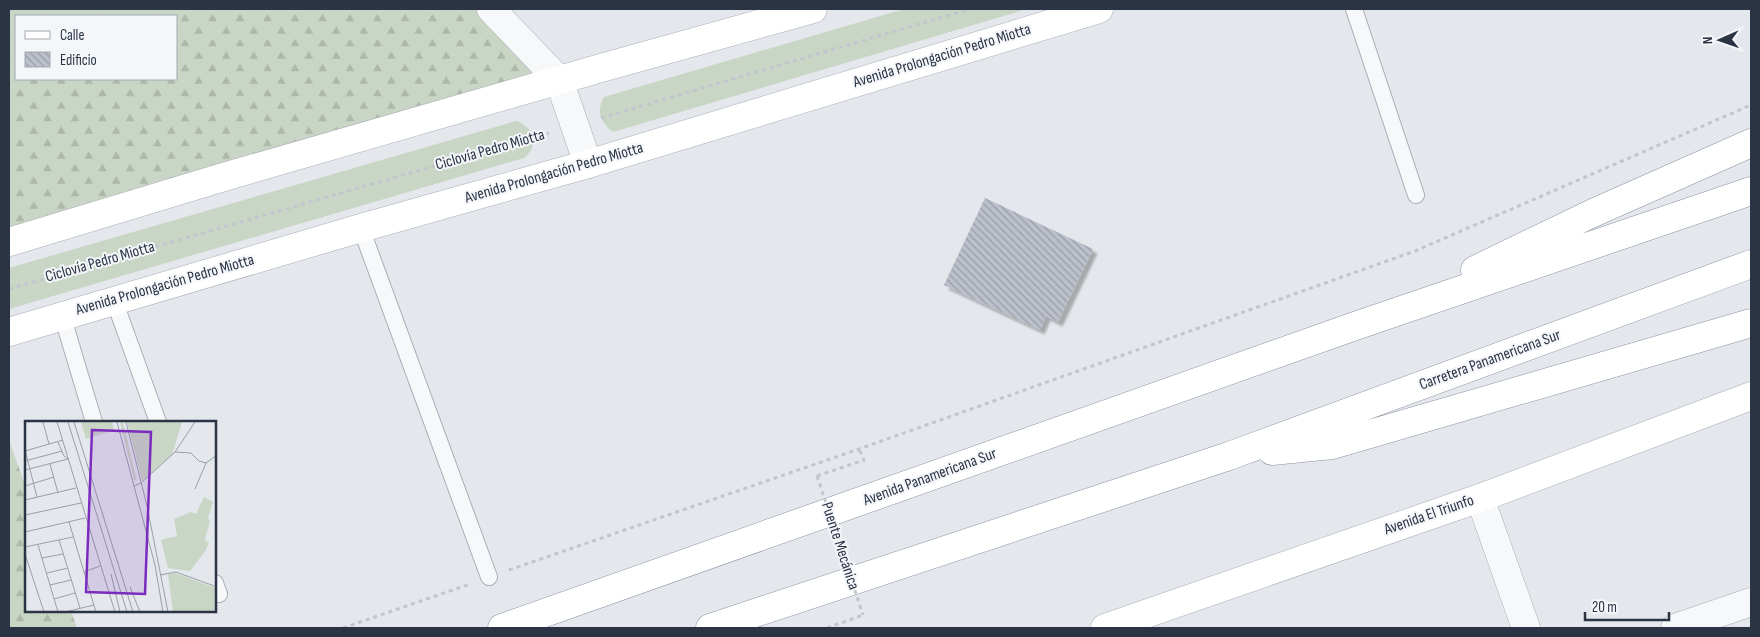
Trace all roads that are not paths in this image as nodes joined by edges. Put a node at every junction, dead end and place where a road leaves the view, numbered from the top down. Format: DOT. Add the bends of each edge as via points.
graph roads {
  1 [pos="491,9"];
  2 [pos="813,9"];
  3 [pos="1098,9"];
  4 [pos="1354,9"];
  5 [pos="559,80"];
  6 [pos="1751,142"];
  7 [pos="588,164"];
  8 [pos="1751,191"];
  9 [pos="1416,195"];
  10 [pos="362,228"];
  11 [pos="9,242"];
  12 [pos="1751,264"];
  13 [pos="114,300"];
  14 [pos="62,315"];
  15 [pos="1751,324"];
  16 [pos="1358,325"];
  17 [pos="9,332"];
  18 [pos="1751,396"];
  19 [pos="94,421"];
  20 [pos="158,421"];
  21 [pos="1228,456"];
  22 [pos="1480,498"];
  23 [pos="489,577"];
  24 [pos="1751,602"];
  25 [pos="502,628"];
  26 [pos="710,628"];
  27 [pos="1105,628"];
  28 [pos="1526,628"];
  29 [pos="1675,628"];
  1 -- 5 [label="street"];
  2 -- 5 [label="main road"];
  3 -- 7 [label="main road, Avenida Prolongación Pedro Miotta"];
  4 -- 9 [label="lane"];
  5 -- 7 [label="street"];
  5 -- 11 [label="main road"];
  6 -- 16 [label="main road"];
  7 -- 10 [label="main road, Avenida Prolongación Pedro Miotta"];
  8 -- 16 [label="main road"];
  10 -- 13 [label="main road, Avenida Prolongación Pedro Miotta"];
  10 -- 23 [label="lane"];
  12 -- 21 [label="main road, Carretera Panamericana Sur"];
  13 -- 14 [label="main road, Avenida Prolongación Pedro Miotta"];
  13 -- 20 [label="lane"];
  14 -- 17 [label="main road, Avenida Prolongación Pedro Miotta"];
  14 -- 19 [label="lane"];
  15 -- 21 [label="main road" via="1332,445"];
  16 -- 25 [label="main road, Avenida Panamericana Sur"];
  18 -- 22 [label="main road, Avenida El Triunfo"];
  21 -- 26 [label="main road"];
  22 -- 27 [label="main road, Avenida El Triunfo"];
  22 -- 28 [label="street"];
  24 -- 29 [label="street"];
}
